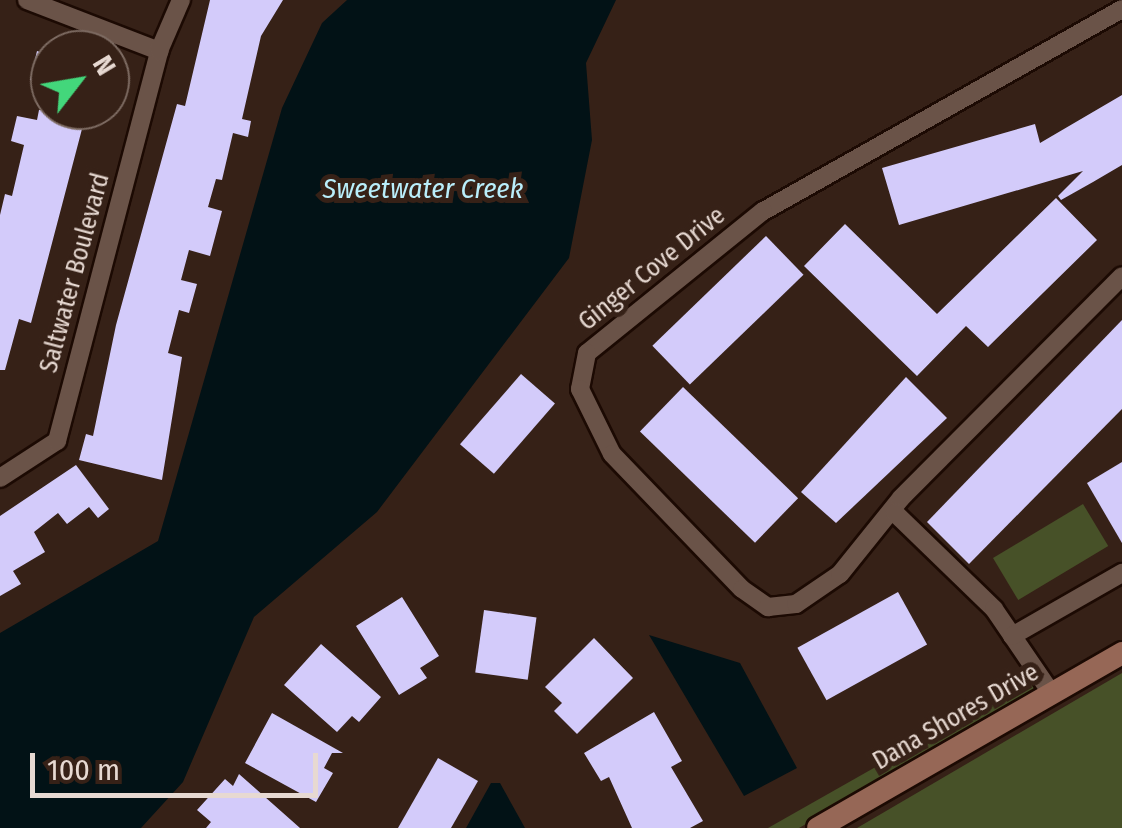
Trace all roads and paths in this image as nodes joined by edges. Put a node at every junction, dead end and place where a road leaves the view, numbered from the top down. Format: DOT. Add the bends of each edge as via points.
graph roads {
  1 [pos="27,0"];
  2 [pos="181,0"];
  3 [pos="1122,9"];
  4 [pos="158,52"];
  5 [pos="1122,276"];
  6 [pos="0,478"];
  7 [pos="895,513"];
  8 [pos="1122,573"];
  9 [pos="1012,636"];
  10 [pos="1122,654"];
  11 [pos="1052,694"];
  12 [pos="818,828"];
  1 -- 4 [label="street"];
  2 -- 4 [label="street, Saltwater Boulevard"];
  3 -- 7 [label="street, Ginger Cove Drive" via="762,211 588,354 580,389 612,454 742,589 768,606 812,597"];
  4 -- 6 [label="street, Saltwater Boulevard" via="57,441"];
  5 -- 7 [label="street, Ginger Cove Drive" via="902,498"];
  7 -- 9 [label="street" via="994,609"];
  8 -- 9 [label="street"];
  9 -- 11 [label="street"];
  10 -- 11 [label="street, Dana Shores Drive"];
  11 -- 12 [label="street, Dana Shores Drive"];
}
